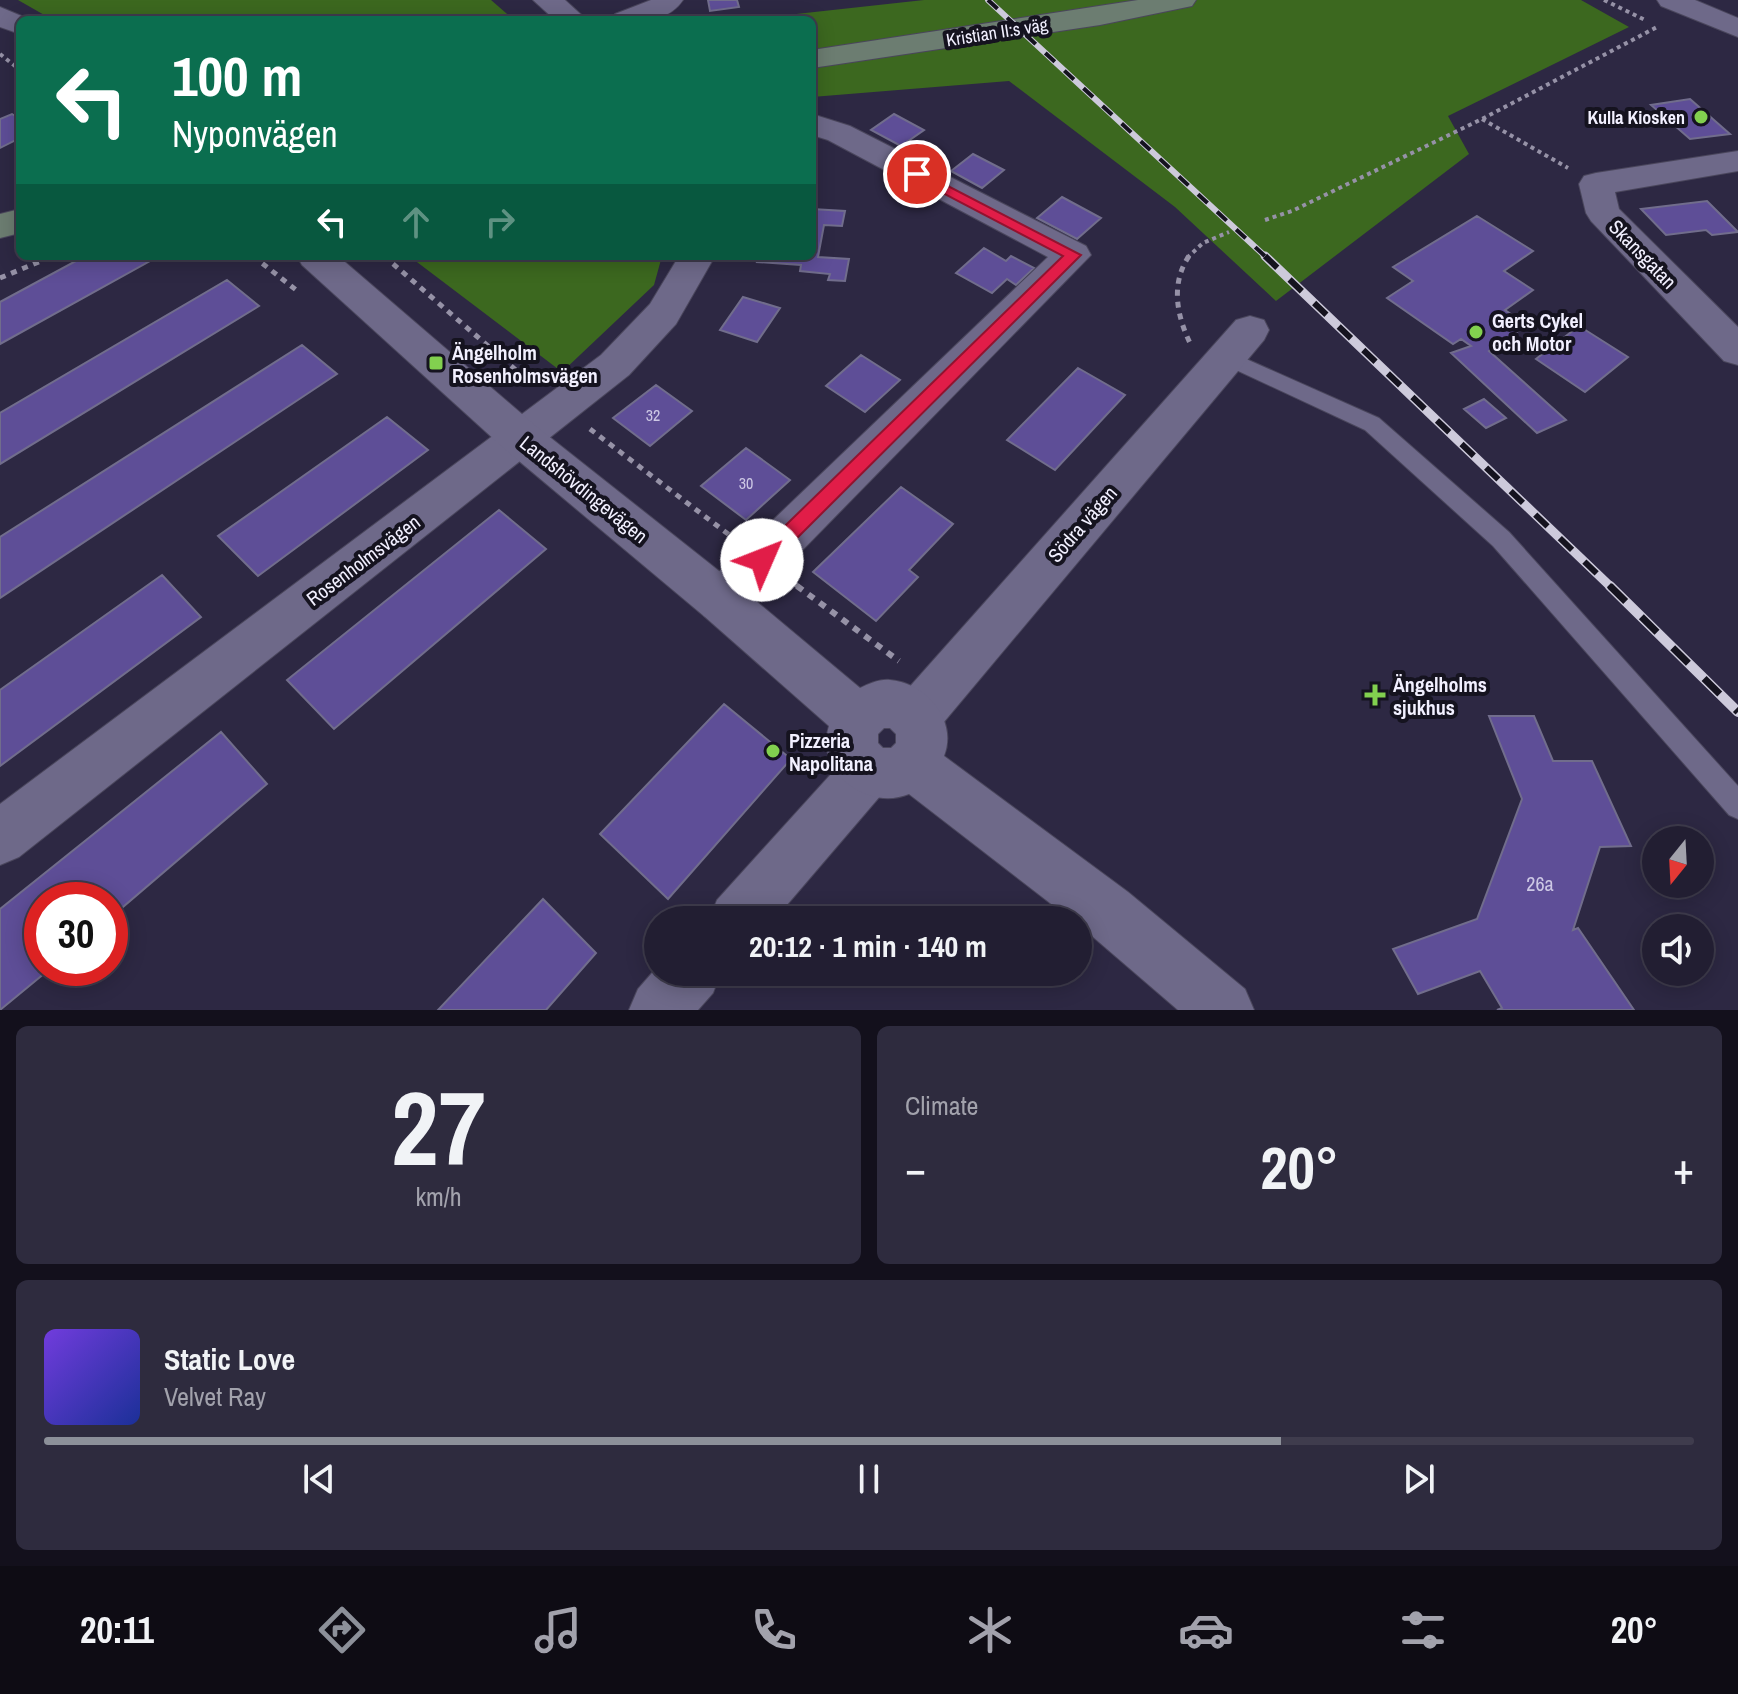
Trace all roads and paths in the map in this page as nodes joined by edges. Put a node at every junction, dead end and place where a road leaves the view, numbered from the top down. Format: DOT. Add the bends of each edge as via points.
graph roads {
  1 [pos="547,0"];
  2 [pos="669,0"];
  3 [pos="1182,0"];
  4 [pos="1604,0"];
  5 [pos="1671,0"];
  6 [pos="568,16"];
  7 [pos="637,16"];
  8 [pos="1738,28"];
  9 [pos="0,54"];
  10 [pos="816,58"];
  11 [pos="16,67"];
  12 [pos="1482,119"];
  13 [pos="816,125"];
  14 [pos="1738,161"];
  15 [pos="1596,184"];
  16 [pos="1265,220"];
  17 [pos="1229,232"];
  18 [pos="43,260"];
  19 [pos="320,260"];
  20 [pos="389,260"];
  21 [pos="695,260"];
  22 [pos="0,278"];
  23 [pos="1738,351"];
  24 [pos="1228,355"];
  25 [pos="562,408"];
  26 [pos="522,439"];
  27 [pos="762,560"];
  28 [pos="721,601"];
  29 [pos="909,735"];
  30 [pos="1738,806"];
  31 [pos="0,838"];
  32 [pos="750,906"];
  33 [pos="680,986"];
  34 [pos="659,1010"];
  35 [pos="1224,1010"];
  1 -- 6 [label="street"];
  2 -- 7 [label="street"];
  3 -- 10 [label="main road, Kristian II:s väg"];
  4 -- 12 [label="path" via="1659,26"];
  5 -- 8 [label="street"];
  9 -- 11 [label="path"];
  12 -- 15 [label="path"];
  12 -- 16 [label="path"];
  13 -- 27 [label="street" via="1073,255"];
  14 -- 15 [label="street"];
  15 -- 23 [label="street, Skansgatan" via="1603,213"];
  17 -- 24 [label="path" via="1189,254 1179,280 1186,336"];
  18 -- 22 [label="path"];
  19 -- 26 [label="street, Landshövdingevägen"];
  20 -- 25 [label="path"];
  21 -- 25 [label="street, Rosenholmsvägen" via="639,343"];
  24 -- 29 [label="street, Södra vägen"];
  24 -- 30 [label="lane" via="1372,424 1501,539"];
  25 -- 26 [label="street, Rosenholmsvägen"];
  25 -- 27 [label="path"];
  26 -- 28 [label="street, Landshövdingevägen"];
  26 -- 31 [label="street, Rosenholmsvägen"];
  27 -- 28 [label="street"];
  27 -- 29 [label="path"];
  28 -- 29 [label="street, Landshövdingevägen" via="857,718 886,704 902,707"];
  29 -- 32 [label="street, Södra vägen"];
  29 -- 35 [label="street"];
  33 -- 34 [label="street"];
}
